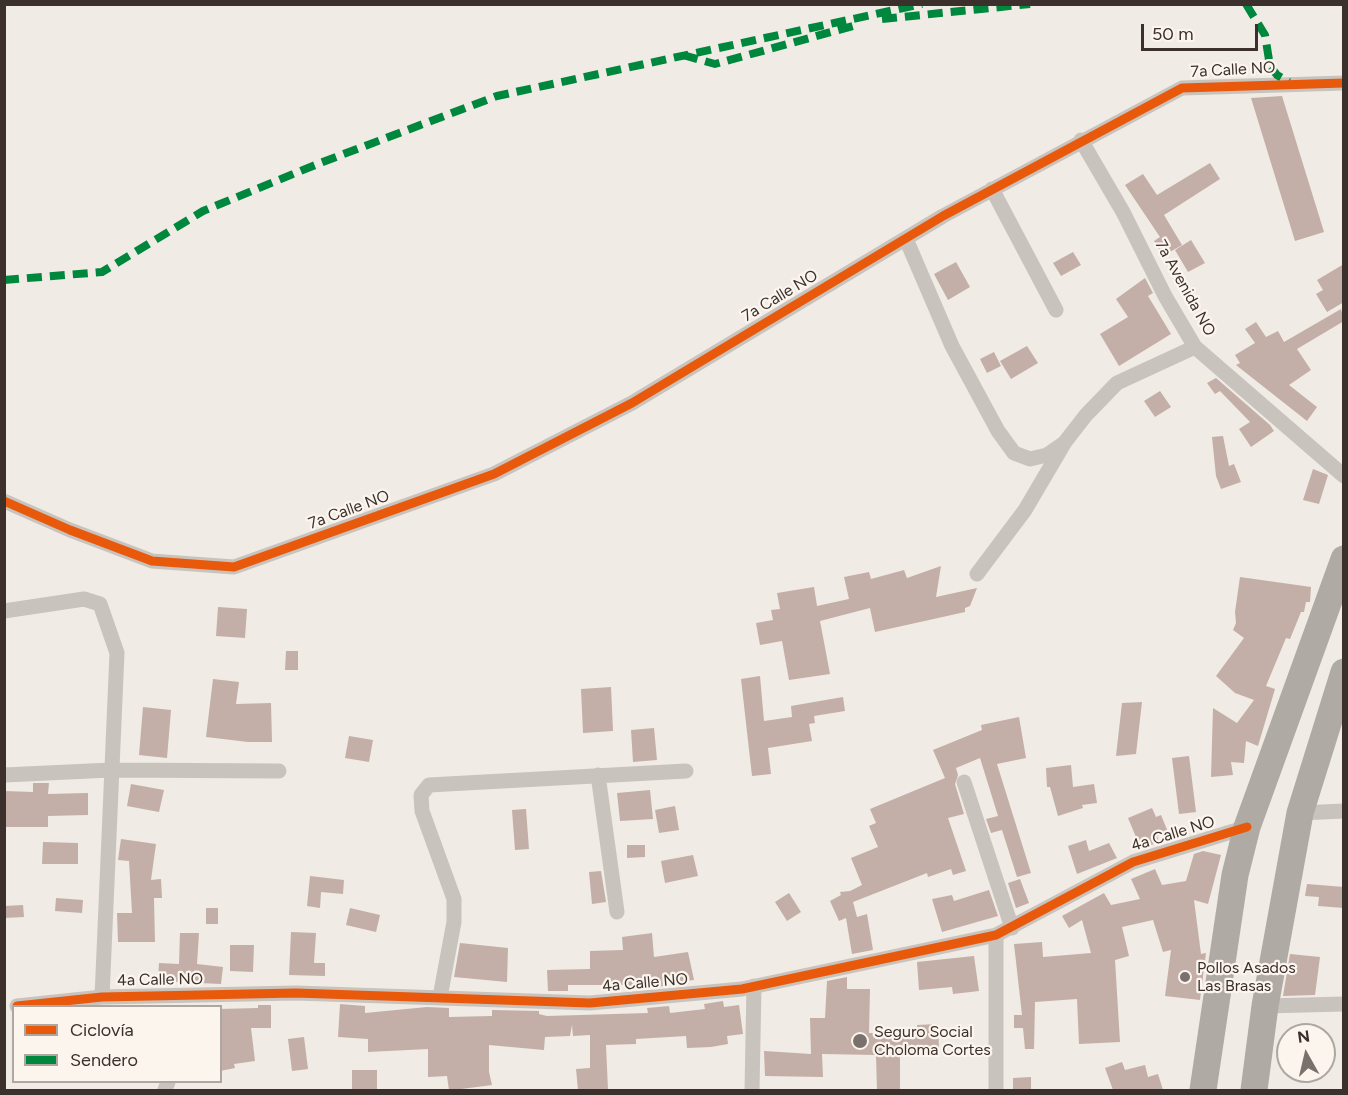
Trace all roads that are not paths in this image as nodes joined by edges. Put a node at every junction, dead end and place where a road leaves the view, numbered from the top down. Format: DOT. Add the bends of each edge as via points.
graph roads {
  1 [pos="1344,82"];
  2 [pos="1081,140"];
  3 [pos="992,189"];
  4 [pos="906,239"];
  5 [pos="1056,310"];
  6 [pos="1195,347"];
  7 [pos="1065,442"];
  8 [pos="1344,476"];
  9 [pos="4,501"];
  10 [pos="1344,559"];
  11 [pos="977,574"];
  12 [pos="4,611"];
  13 [pos="1344,672"];
  14 [pos="111,770"];
  15 [pos="279,771"];
  16 [pos="686,771"];
  17 [pos="4,775"];
  18 [pos="598,775"];
  19 [pos="964,782"];
  20 [pos="1344,811"];
  21 [pos="1300,813"];
  22 [pos="1247,827"];
  23 [pos="617,912"];
  24 [pos="1012,928"];
  25 [pos="996,934"];
  26 [pos="753,986"];
  27 [pos="102,997"];
  28 [pos="440,997"];
  29 [pos="154,1001"];
  30 [pos="1344,1004"];
  31 [pos="32,1005"];
  32 [pos="1265,1006"];
  33 [pos="752,1090"];
  34 [pos="996,1090"];
  35 [pos="1203,1090"];
  36 [pos="1254,1090"];
  1 -- 2 [label="street, 7a Calle NO" via="1182,88"];
  2 -- 3 [label="street, 7a Calle NO"];
  2 -- 6 [label="street, 7a Avenida NO"];
  3 -- 4 [label="street, 7a Calle NO"];
  3 -- 5 [label="street"];
  4 -- 7 [label="street" via="952,346 1014,453 1030,459"];
  4 -- 9 [label="street, 7a Calle NO" via="632,403 494,474 234,567 152,561"];
  6 -- 7 [label="street" via="1118,383"];
  6 -- 8 [label="street, 7a Avenida NO"];
  7 -- 11 [label="street" via="1025,510"];
  10 -- 22 [label="highway"];
  12 -- 14 [label="street" via="84,599 99,604 117,653"];
  13 -- 21 [label="highway"];
  14 -- 15 [label="street"];
  14 -- 17 [label="street"];
  14 -- 27 [label="street"];
  16 -- 18 [label="street"];
  18 -- 23 [label="street"];
  18 -- 28 [label="street" via="447,782 429,785 421,795 422,811 454,899 454,922"];
  19 -- 24 [label="street"];
  20 -- 21 [label="street"];
  21 -- 32 [label="highway"];
  22 -- 24 [label="street, 4a Calle NO" via="1132,862"];
  22 -- 35 [label="highway" via="1235,875"];
  24 -- 25 [label="street, 4a Calle NO"];
  25 -- 26 [label="street, 4a Calle NO"];
  25 -- 34 [label="street"];
  26 -- 28 [label="street, 4a Calle NO" via="590,1003"];
  26 -- 33 [label="street"];
  27 -- 29 [label="street, 4a Calle NO"];
  27 -- 31 [label="street, 4a Calle NO"];
  28 -- 29 [label="street, 4a Calle NO" via="296,993"];
  30 -- 32 [label="street"];
  32 -- 36 [label="highway"];
}
